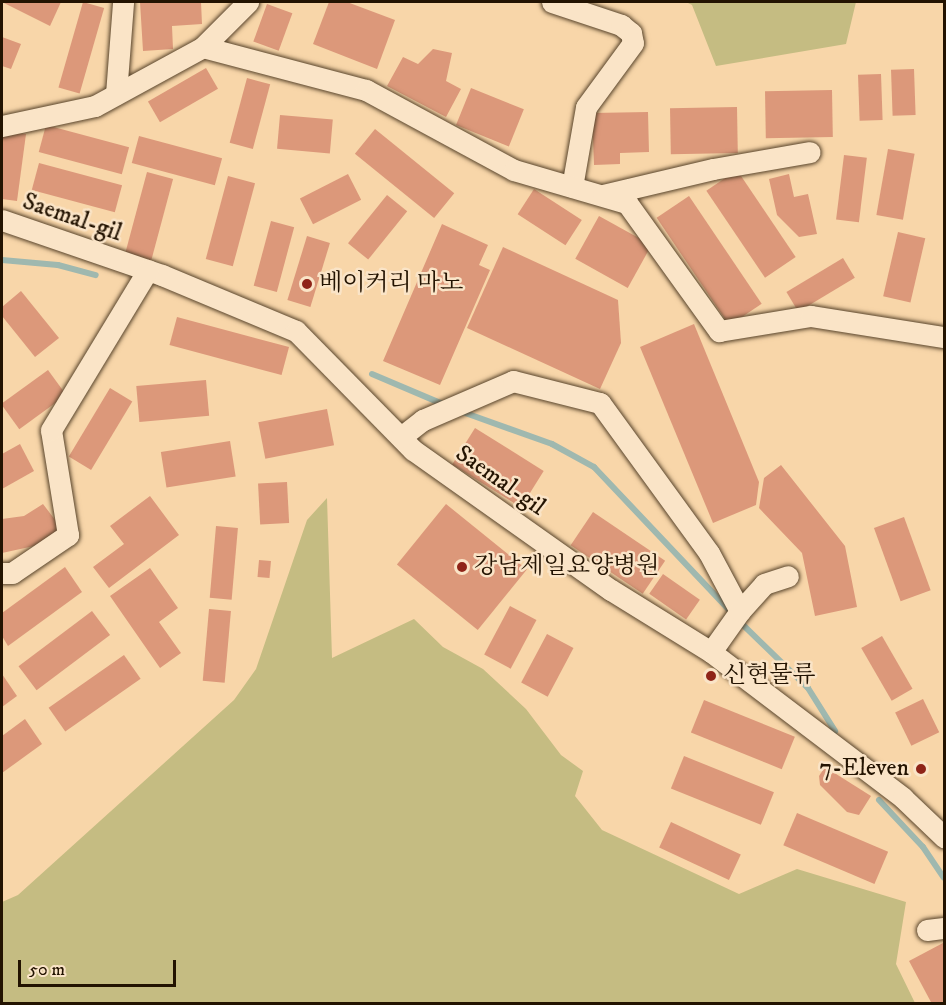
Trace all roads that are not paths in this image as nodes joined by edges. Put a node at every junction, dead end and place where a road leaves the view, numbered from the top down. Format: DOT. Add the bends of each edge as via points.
graph roads {
  1 [pos="123,2"];
  2 [pos="248,2"];
  3 [pos="552,2"];
  4 [pos="203,47"];
  5 [pos="116,94"];
  6 [pos="2,126"];
  7 [pos="810,152"];
  8 [pos="572,187"];
  9 [pos="603,195"];
  10 [pos="2,220"];
  11 [pos="148,270"];
  12 [pos="945,337"];
  13 [pos="401,437"];
  14 [pos="2,573"];
  15 [pos="788,576"];
  16 [pos="736,617"];
  17 [pos="711,652"];
  18 [pos="945,837"];
  1 -- 5 [label="street"];
  2 -- 4 [label="street"];
  3 -- 8 [label="street" via="621,25 631,33 633,43 586,107"];
  4 -- 5 [label="street"];
  4 -- 8 [label="street" via="366,90 514,170"];
  5 -- 6 [label="street" via="95,106"];
  7 -- 9 [label="street" via="713,169"];
  8 -- 9 [label="street"];
  9 -- 12 [label="street" via="627,203 719,331 811,316"];
  10 -- 11 [label="street, Saemal-gil"];
  11 -- 13 [label="street, Saemal-gil" via="296,331"];
  11 -- 14 [label="street" via="51,430 68,535 12,573"];
  13 -- 16 [label="street" via="423,420 513,381 600,403 709,553"];
  13 -- 17 [label="street, Saemal-gil" via="413,450 611,590"];
  15 -- 16 [label="street" via="764,584"];
  16 -- 17 [label="street"];
  17 -- 18 [label="street, Saemal-gil" via="903,798"];
}
